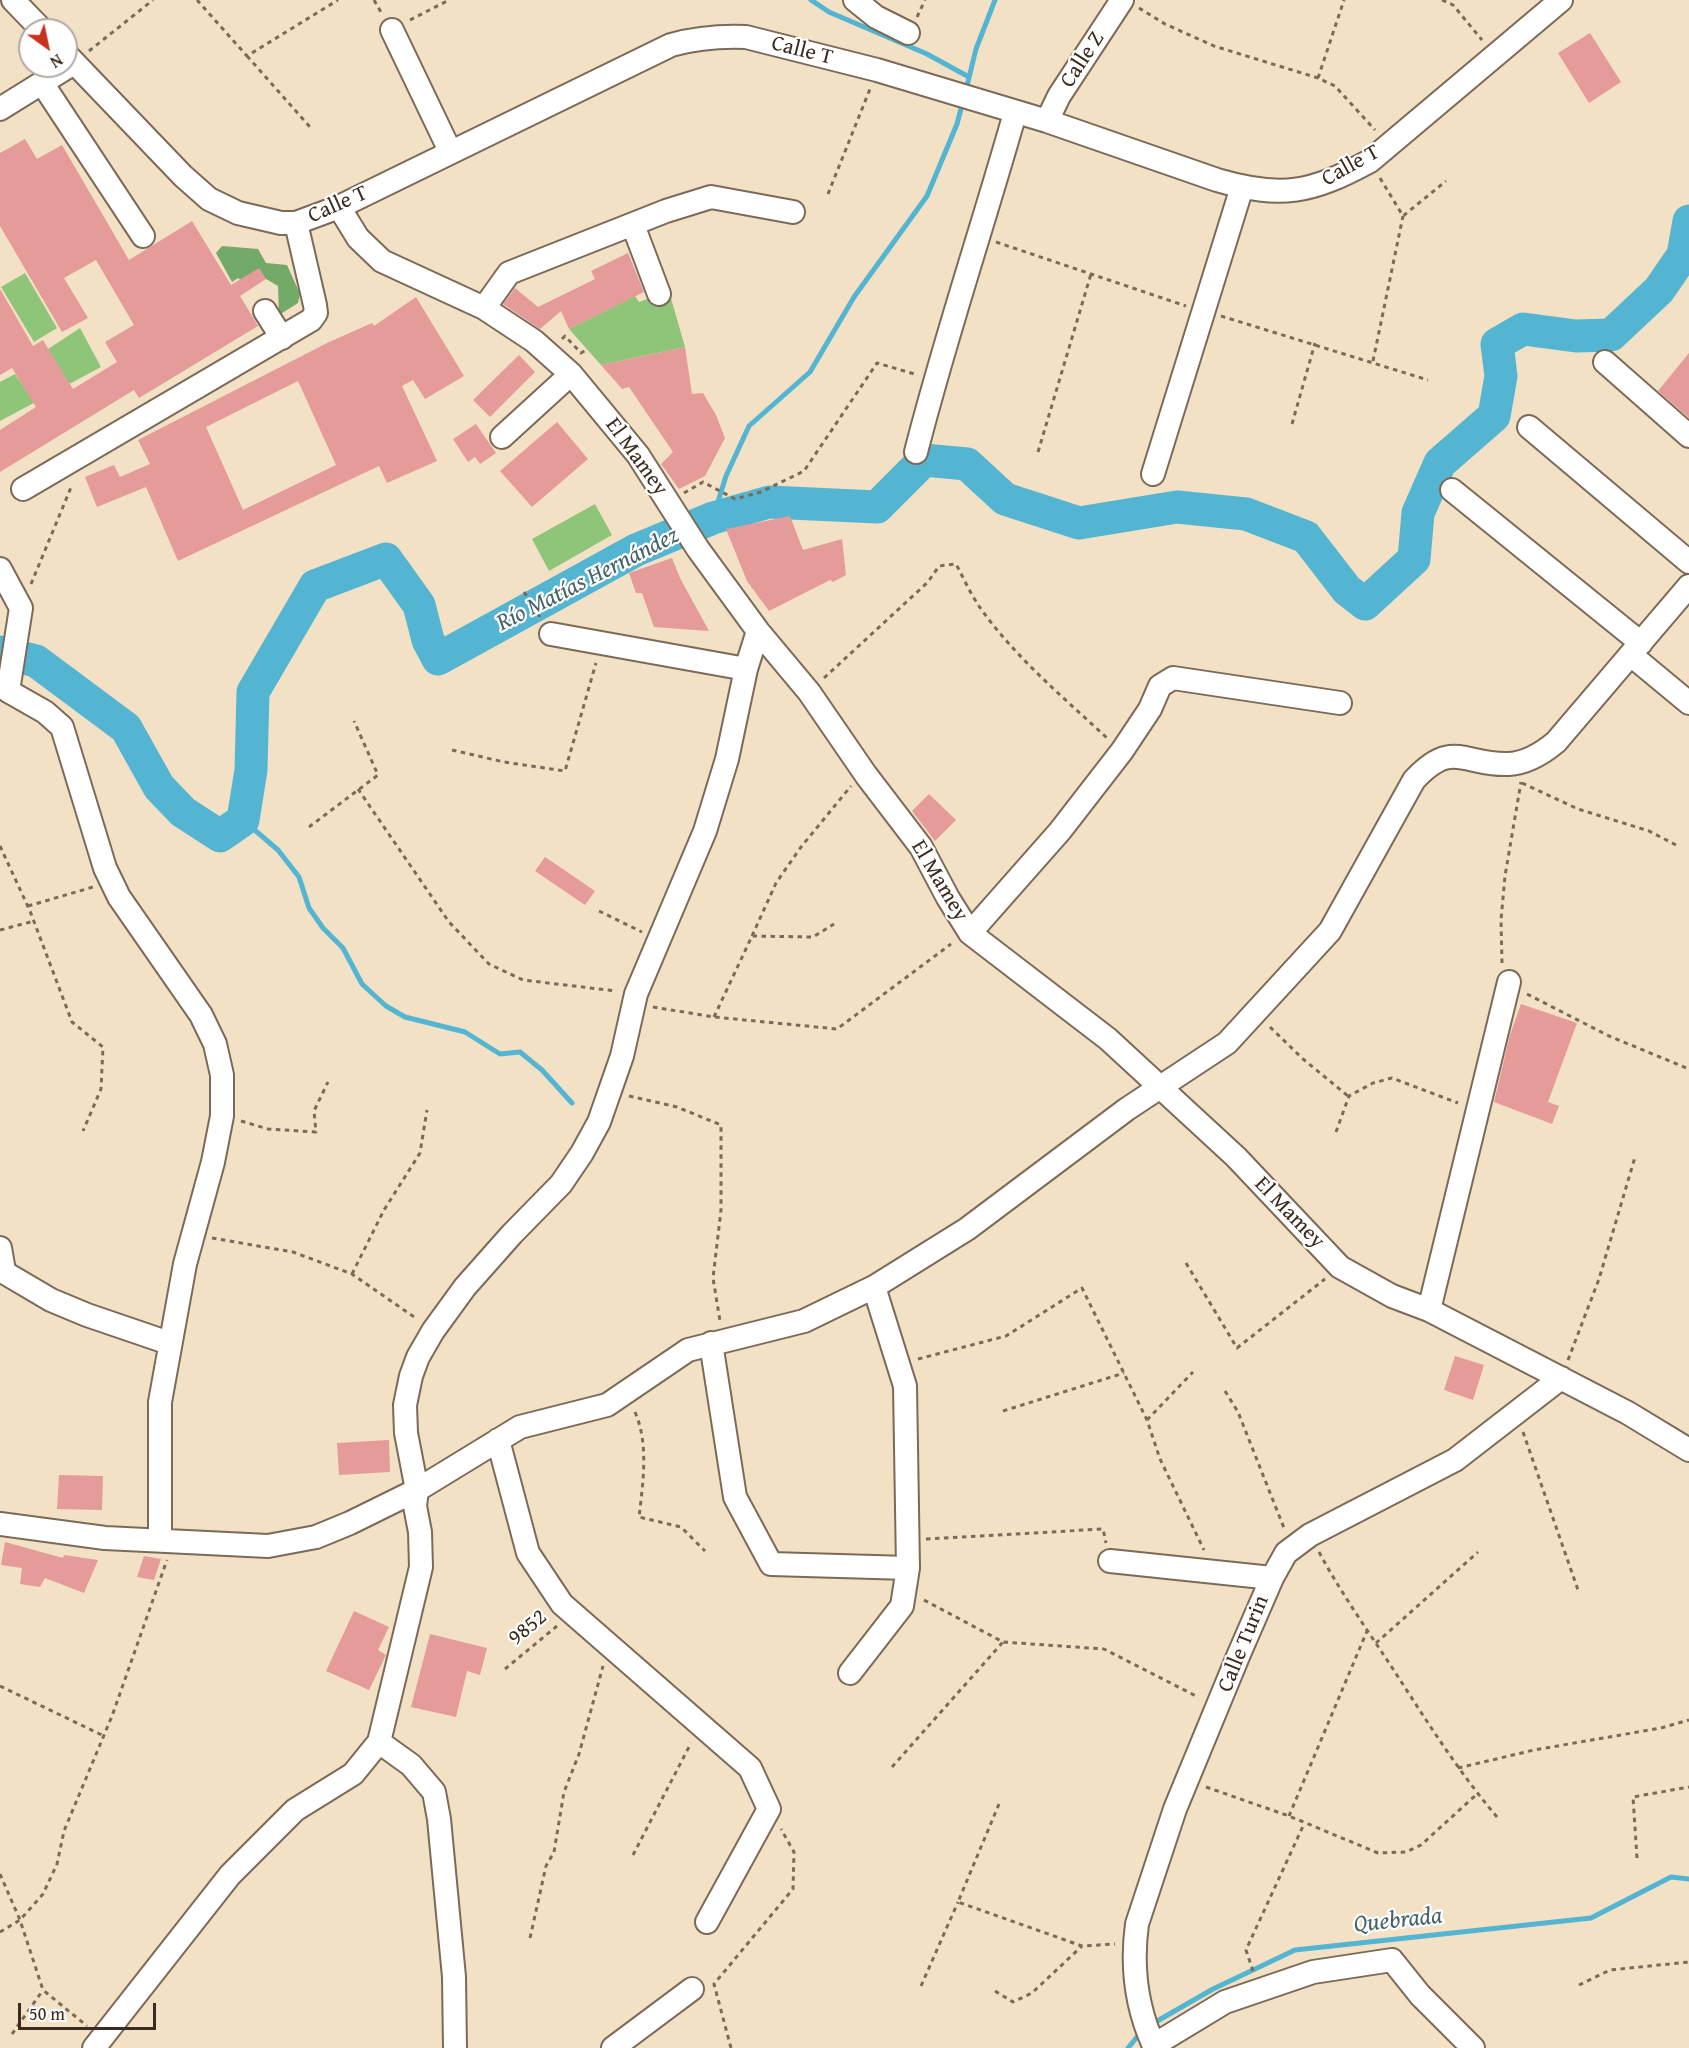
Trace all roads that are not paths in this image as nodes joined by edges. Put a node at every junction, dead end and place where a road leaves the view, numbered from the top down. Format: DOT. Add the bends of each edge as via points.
graph roads {
  1 [pos="13,0"];
  2 [pos="855,0"];
  3 [pos="1561,0"];
  4 [pos="1127,2"];
  5 [pos="30,18"];
  6 [pos="392,30"];
  7 [pos="908,33"];
  8 [pos="78,66"];
  9 [pos="48,78"];
  10 [pos="42,83"];
  11 [pos="0,109"];
  12 [pos="1015,113"];
  13 [pos="1047,121"];
  14 [pos="450,151"];
  15 [pos="1242,188"];
  16 [pos="339,207"];
  17 [pos="793,212"];
  18 [pos="296,223"];
  19 [pos="633,225"];
  20 [pos="143,236"];
  21 [pos="659,294"];
  22 [pos="484,308"];
  23 [pos="265,312"];
  24 [pos="282,338"];
  25 [pos="1605,362"];
  26 [pos="571,374"];
  27 [pos="1529,427"];
  28 [pos="502,436"];
  29 [pos="1689,436"];
  30 [pos="916,452"];
  31 [pos="1154,474"];
  32 [pos="23,489"];
  33 [pos="1452,490"];
  34 [pos="1689,562"];
  35 [pos="0,569"];
  36 [pos="1689,586"];
  37 [pos="758,631"];
  38 [pos="551,634"];
  39 [pos="1636,649"];
  40 [pos="746,669"];
  41 [pos="7,685"];
  42 [pos="1341,703"];
  43 [pos="1689,703"];
  44 [pos="961,939"];
  45 [pos="1509,982"];
  46 [pos="1161,1088"];
  47 [pos="0,1248"];
  48 [pos="2,1270"];
  49 [pos="874,1287"];
  50 [pos="1429,1310"];
  51 [pos="717,1342"];
  52 [pos="169,1343"];
  53 [pos="1561,1378"];
  54 [pos="498,1440"];
  55 [pos="1689,1450"];
  56 [pos="417,1490"];
  57 [pos="0,1524"];
  58 [pos="167,1541"];
  59 [pos="1110,1561"];
  60 [pos="1272,1578"];
  61 [pos="907,1579"];
  62 [pos="850,1673"];
  63 [pos="379,1742"];
  64 [pos="707,1922"];
  65 [pos="692,1989"];
  66 [pos="98,2043"];
  67 [pos="1153,2043"];
  68 [pos="455,2048"];
  69 [pos="613,2048"];
  70 [pos="1473,2048"];
  1 -- 5 [label="street"];
  2 -- 7 [label="street" via="876,17"];
  3 -- 15 [label="street, Calle T" via="1377,154 1336,179 1305,189 1277,192"];
  4 -- 13 [label="street, Calle Z" via="1059,96"];
  6 -- 14 [label="street"];
  8 -- 18 [label="street, Calle T" via="209,198 238,213"];
  9 -- 10 [label="street"];
  10 -- 11 [label="street"];
  10 -- 20 [label="street"];
  12 -- 13 [label="street, Calle T"];
  12 -- 14 [label="street, Calle T" via="878,70 746,37 700,38 671,45"];
  12 -- 30 [label="street"];
  13 -- 15 [label="street, Calle T"];
  14 -- 16 [label="street, Calle T"];
  15 -- 31 [label="street"];
  16 -- 18 [label="street, Calle T"];
  16 -- 22 [label="street, El Mamey" via="358,237 382,261"];
  17 -- 19 [label="street" via="711,197"];
  18 -- 24 [label="street" via="316,313"];
  19 -- 21 [label="street"];
  19 -- 22 [label="street" via="509,273"];
  22 -- 26 [label="street, El Mamey" via="534,340"];
  23 -- 24 [label="street"];
  24 -- 32 [label="street"];
  25 -- 29 [label="street"];
  26 -- 28 [label="street"];
  26 -- 37 [label="street, El Mamey" via="616,425"];
  27 -- 34 [label="street"];
  33 -- 39 [label="street"];
  35 -- 41 [label="street" via="21,608"];
  36 -- 39 [label="street"];
  37 -- 40 [label="street"];
  37 -- 44 [label="street, El Mamey" via="809,692 921,847 948,898"];
  38 -- 40 [label="street"];
  39 -- 43 [label="street"];
  39 -- 46 [label="street" via="1556,742 1534,756 1510,764 1450,755 1426,766 1414,780 1330,931 1221,1048"];
  40 -- 56 [label="street" via="727,759 705,831 635,999 599,1122 572,1169 480,1269 418,1357 405,1405"];
  41 -- 52 [label="street" via="62,727 112,882 125,908 191,1000 208,1029 220,1062 222,1116"];
  42 -- 44 [label="street" via="1173,678 1160,686 1122,751 1060,831"];
  44 -- 46 [label="street, El Mamey" via="1108,1039"];
  45 -- 50 [label="street"];
  46 -- 49 [label="street" via="1127,1108 967,1229"];
  46 -- 50 [label="street, El Mamey" via="1236,1157 1340,1267 1392,1296"];
  47 -- 48 [label="street"];
  48 -- 52 [label="street" via="51,1300 87,1316"];
  49 -- 51 [label="street" via="804,1321"];
  49 -- 61 [label="street" via="905,1386 910,1539"];
  50 -- 53 [label="street, El Mamey"];
  51 -- 54 [label="street" via="679,1355 627,1393 594,1409 529,1423"];
  51 -- 61 [label="street" via="735,1497 771,1564"];
  52 -- 58 [label="street" via="160,1402"];
  53 -- 55 [label="street, El Mamey"];
  53 -- 60 [label="street, Calle Turin" via="1455,1460 1301,1541"];
  54 -- 56 [label="street"];
  54 -- 64 [label="street" via="528,1553 562,1604 750,1768 769,1809"];
  56 -- 58 [label="street" via="334,1531 297,1542 268,1546"];
  56 -- 63 [label="street" via="421,1567"];
  57 -- 58 [label="street" via="105,1538"];
  59 -- 60 [label="street"];
  60 -- 67 [label="street, Calle Turin" via="1187,1781 1143,1901 1134,1943 1136,1990 1140,2013"];
  61 -- 62 [label="street" via="902,1606"];
  63 -- 66 [label="street" via="353,1774 295,1810 230,1875"];
  63 -- 68 [label="street" via="411,1765 434,1792 454,1977"];
  65 -- 69 [label="street"];
  67 -- 70 [label="street" via="1225,2002 1312,1972 1392,1960 1420,1995"];
}
